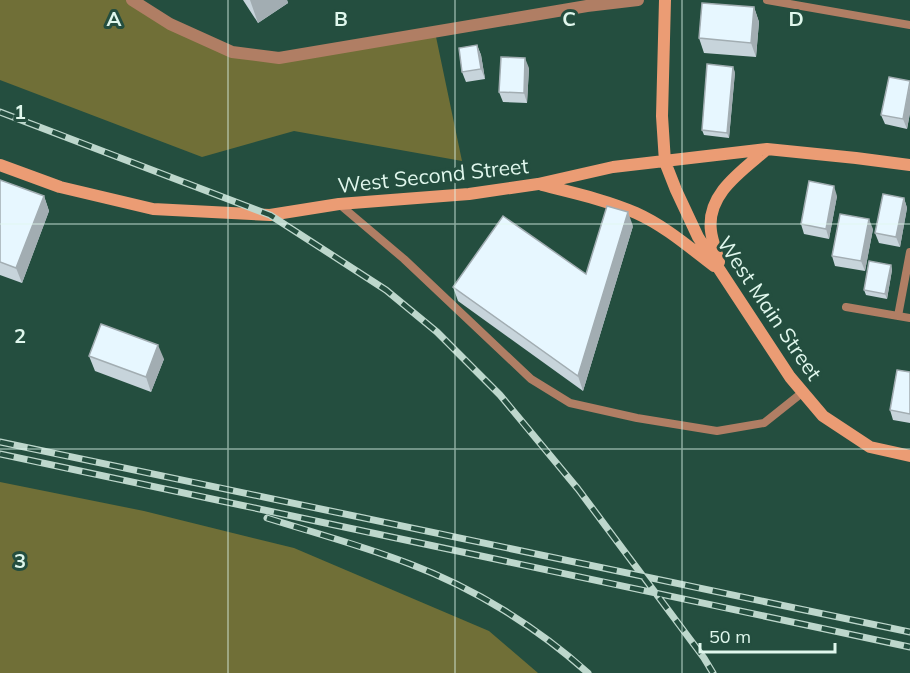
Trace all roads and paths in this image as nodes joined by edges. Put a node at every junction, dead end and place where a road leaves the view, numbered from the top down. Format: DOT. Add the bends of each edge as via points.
graph roads {
  1 [pos="132,0"];
  2 [pos="638,0"];
  3 [pos="665,0"];
  4 [pos="767,0"];
  5 [pos="585,3"];
  6 [pos="910,25"];
  7 [pos="767,149"];
  8 [pos="665,162"];
  9 [pos="0,165"];
  10 [pos="910,165"];
  11 [pos="538,184"];
  12 [pos="339,204"];
  13 [pos="910,252"];
  14 [pos="722,272"];
  15 [pos="846,307"];
  16 [pos="898,316"];
  17 [pos="910,318"];
  18 [pos="803,392"];
  19 [pos="910,456"];
  1 -- 5 [label="street" via="170,24 232,52 279,57"];
  2 -- 5 [label="street"];
  3 -- 8 [label="main road, West Main Street"];
  4 -- 6 [label="lane"];
  7 -- 8 [label="main road, West Second Street"];
  7 -- 10 [label="main road, West Second Street"];
  7 -- 14 [label="main road" via="735,177 712,211 711,230"];
  8 -- 11 [label="main road, West Second Street" via="613,167"];
  8 -- 14 [label="main road, West Main Street" via="699,237"];
  9 -- 12 [label="main road, West Second Street" via="60,187 153,209 270,215"];
  11 -- 12 [label="main road, West Second Street" via="469,194"];
  11 -- 14 [label="main road" via="638,214"];
  12 -- 18 [label="lane" via="531,378 570,403 717,431 764,423"];
  13 -- 16 [label="lane"];
  14 -- 18 [label="main road, West Main Street" via="789,377"];
  15 -- 16 [label="lane"];
  16 -- 17 [label="lane"];
  18 -- 19 [label="main road, West Main Street" via="823,416 870,447"];
}
